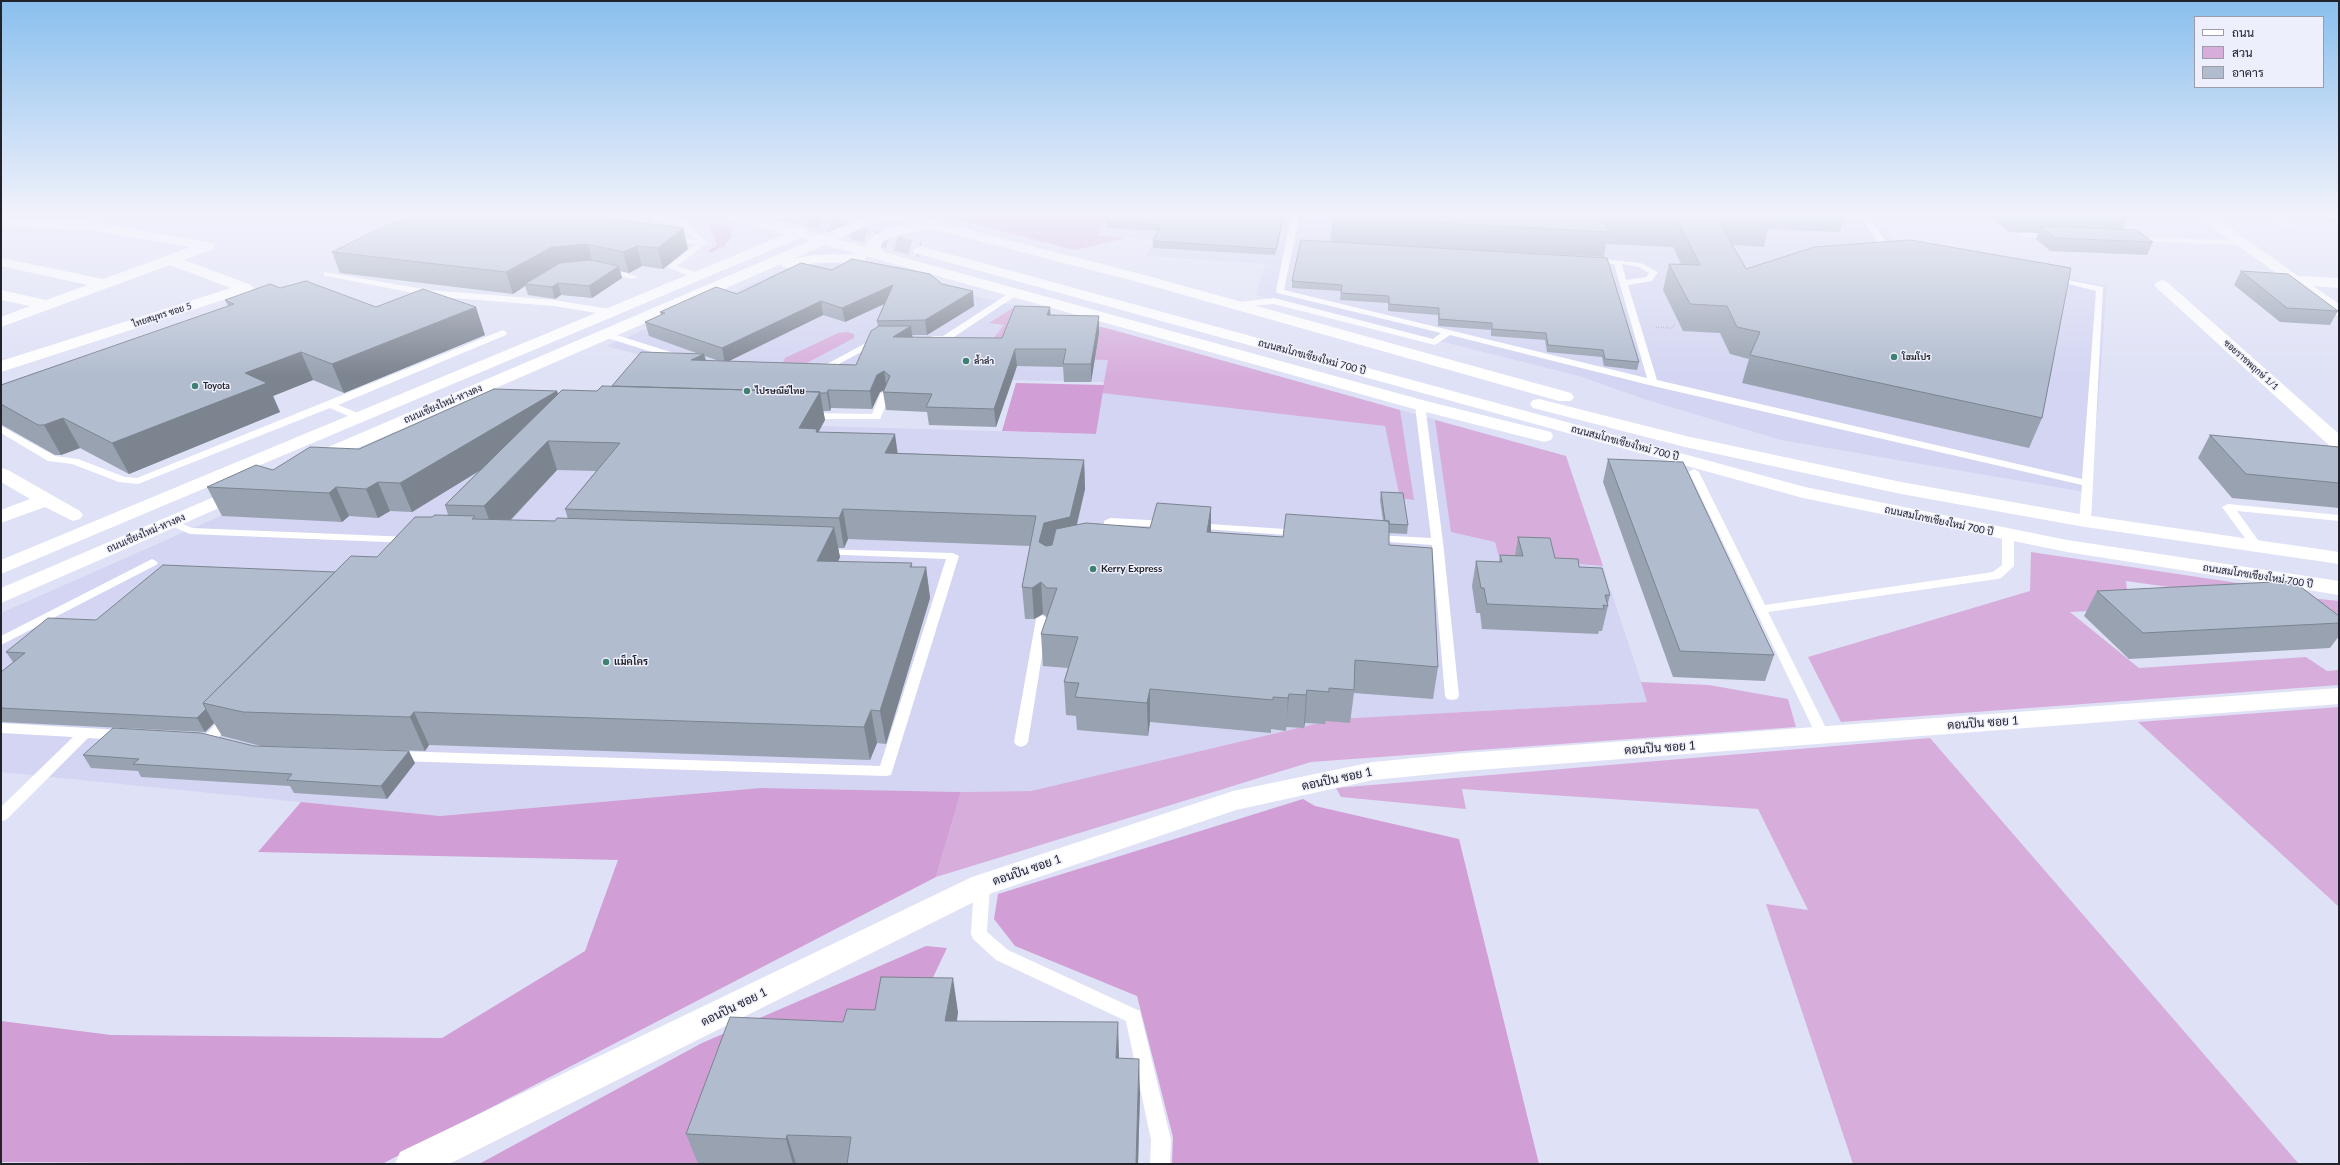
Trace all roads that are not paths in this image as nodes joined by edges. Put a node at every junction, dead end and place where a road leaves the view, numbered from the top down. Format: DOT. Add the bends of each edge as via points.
graph roads {
  1 [pos="26,267"];
  2 [pos="150,267"];
  3 [pos="190,267"];
  4 [pos="672,267"];
  5 [pos="718,267"];
  6 [pos="759,267"];
  7 [pos="771,267"];
  8 [pos="921,267"];
  9 [pos="997,267"];
  10 [pos="1003,267"];
  11 [pos="1096,267"];
  12 [pos="1287,267"];
  13 [pos="1619,267"];
  14 [pos="1645,267"];
  15 [pos="2279,267"];
  16 [pos="593,268"];
  17 [pos="751,271"];
  18 [pos="327,274"];
  19 [pos="697,276"];
  20 [pos="634,277"];
  21 [pos="2047,278"];
  22 [pos="2298,280"];
  23 [pos="1624,283"];
  24 [pos="2339,283"];
  25 [pos="104,284"];
  26 [pos="2162,285"];
  27 [pos="526,291"];
  28 [pos="1014,293"];
  29 [pos="1,295"];
  30 [pos="513,299"];
  31 [pos="48,305"];
  32 [pos="1239,305"];
  33 [pos="2339,311"];
  34 [pos="609,312"];
  35 [pos="1,322"];
  36 [pos="1448,332"];
  37 [pos="503,333"];
  38 [pos="604,334"];
  39 [pos="886,339"];
  40 [pos="923,339"];
  41 [pos="687,361"];
  42 [pos="1,366"];
  43 [pos="810,372"];
  44 [pos="1653,382"];
  45 [pos="886,393"];
  46 [pos="330,405"];
  47 [pos="1420,405"];
  48 [pos="799,416"];
  49 [pos="359,418"];
  50 [pos="1,429"];
  51 [pos="2339,444"];
  52 [pos="1784,463"];
  53 [pos="294,469"];
  54 [pos="1694,472"];
  55 [pos="1,474"];
  56 [pos="2087,483"];
  57 [pos="258,484"];
  58 [pos="1803,492"];
  59 [pos="45,500"];
  60 [pos="1,517"];
  61 [pos="2339,518"];
  62 [pos="83,521"];
  63 [pos="2085,521"];
  64 [pos="171,522"];
  65 [pos="1312,534"];
  66 [pos="2008,535"];
  67 [pos="1367,537"];
  68 [pos="402,540"];
  69 [pos="426,540"];
  70 [pos="1437,542"];
  71 [pos="1101,546"];
  72 [pos="2257,547"];
  73 [pos="392,550"];
  74 [pos="809,552"];
  75 [pos="2339,558"];
  76 [pos="152,563"];
  77 [pos="1,568"];
  78 [pos="2339,588"];
  79 [pos="1,596"];
  80 [pos="1761,609"];
  81 [pos="1042,619"];
  82 [pos="1,641"];
  83 [pos="1452,696"];
  84 [pos="2339,696"];
  85 [pos="235,712"];
  86 [pos="1,728"];
  87 [pos="85,733"];
  88 [pos="139,736"];
  89 [pos="1823,736"];
  90 [pos="193,738"];
  91 [pos="209,739"];
  92 [pos="1021,742"];
  93 [pos="223,743"];
  94 [pos="387,756"];
  95 [pos="1,816"];
  96 [pos="982,885"];
  97 [pos="413,1164"];
  98 [pos="1160,1164"];
  1 -- 25 [label="main road"];
  2 -- 25 [label="main road"];
  3 -- 42 [label="main road, ไทยสมุทร ซอย 5" via="246,288"];
  4 -- 19 [label="lane"];
  5 -- 19 [label="main road, ถนนเชียงใหม่-หางดง"];
  6 -- 17 [label="main road, ถนนเชียงใหม่-หางดง"];
  7 -- 17 [label="main road"];
  8 -- 28 [label="main road"];
  9 -- 58 [label="main road, ถนนสมโภชเชียงใหม่ 700 ปี"];
  10 -- 52 [label="main road, ถนนสมโภชเชียงใหม่ 700 ปี" via="1588,416"];
  11 -- 32 [label="main road"];
  12 -- 36 [label="lane" via="1280,291"];
  13 -- 23 [label="lane"];
  14 -- 23 [label="lane" via="1654,272 1649,279"];
  15 -- 22 [label="main road"];
  16 -- 20 [label="lane"];
  17 -- 38 [label="main road, ถนนเชียงใหม่-หางดง"];
  18 -- 30 [label="lane" via="429,293"];
  19 -- 34 [label="main road, ถนนเชียงใหม่-หางดง"];
  21 -- 56 [label="lane" via="2100,289"];
  22 -- 24 [label="main road"];
  22 -- 33 [label="main road"];
  23 -- 44 [label="lane"];
  25 -- 31 [label="main road"];
  26 -- 51 [label="main road, ซอยราชพฤกษ์ 1/1"];
  27 -- 30 [label="lane"];
  28 -- 40 [label="lane" via="945,339"];
  28 -- 47 [label="main road"];
  29 -- 31 [label="main road"];
  30 -- 34 [label="lane"];
  31 -- 35 [label="main road"];
  32 -- 36 [label="lane" via="1274,300 1435,342"];
  32 -- 52 [label="main road" via="1611,410"];
  34 -- 49 [label="main road, ถนนเชียงใหม่-หางดง"];
  36 -- 44 [label="lane"];
  37 -- 46 [label="lane"];
  38 -- 41 [label="lane"];
  38 -- 53 [label="main road, ถนนเชียงใหม่-หางดง" via="473,396"];
  39 -- 43 [label="lane" via="879,338 818,372"];
  44 -- 56 [label="lane"];
  45 -- 48 [label="lane" via="876,417"];
  46 -- 49 [label="lane"];
  46 -- 50 [label="lane" via="138,481 123,480 74,461 52,458"];
  47 -- 54 [label="main road"];
  47 -- 70 [label="lane"];
  49 -- 62 [label="main road, ถนนเชียงใหม่-หางดง"];
  52 -- 63 [label="main road, ถนนสมโภชเชียงใหม่ 700 ปี" via="1901,488"];
  54 -- 58 [label="main road"];
  54 -- 80 [label="lane"];
  55 -- 59 [label="main road"];
  56 -- 63 [label="lane"];
  57 -- 64 [label="main road, ถนนเชียงใหม่-หางดง"];
  58 -- 66 [label="main road, ถนนสมโภชเชียงใหม่ 700 ปี"];
  59 -- 60 [label="main road"];
  59 -- 62 [label="main road"];
  61 -- 72 [label="lane" via="2228,507"];
  62 -- 77 [label="main road, ถนนเชียงใหม่-หางดง"];
  63 -- 72 [label="main road, ถนนสมโภชเชียงใหม่ 700 ปี"];
  64 -- 68 [label="lane" via="190,531"];
  64 -- 79 [label="main road, ถนนเชียงใหม่-หางดง"];
  65 -- 71 [label="lane" via="1110,521 1108,545"];
  66 -- 78 [label="main road, ถนนสมโภชเชียงใหม่ 700 ปี" via="2163,562"];
  66 -- 80 [label="lane" via="2008,566 1997,575"];
  67 -- 70 [label="lane"];
  68 -- 69 [label="lane"];
  68 -- 73 [label="lane"];
  70 -- 83 [label="lane"];
  72 -- 75 [label="main road, ถนนสมโภชเชียงใหม่ 700 ปี"];
  74 -- 94 [label="lane" via="953,556 886,771"];
  76 -- 82 [label="lane"];
  80 -- 89 [label="lane"];
  81 -- 92 [label="lane"];
  84 -- 89 [label="main road, ดอนปิน ซอย 1"];
  85 -- 91 [label="lane"];
  86 -- 87 [label="lane"];
  87 -- 88 [label="lane"];
  87 -- 95 [label="lane"];
  89 -- 96 [label="main road, ดอนปิน ซอย 1" via="1373,771 1233,801"];
  90 -- 91 [label="lane"];
  91 -- 93 [label="lane"];
  96 -- 97 [label="main road, ดอนปิน ซอย 1"];
  96 -- 98 [label="lane" via="978,934 996,950 1134,1016 1161,1140"];
}
